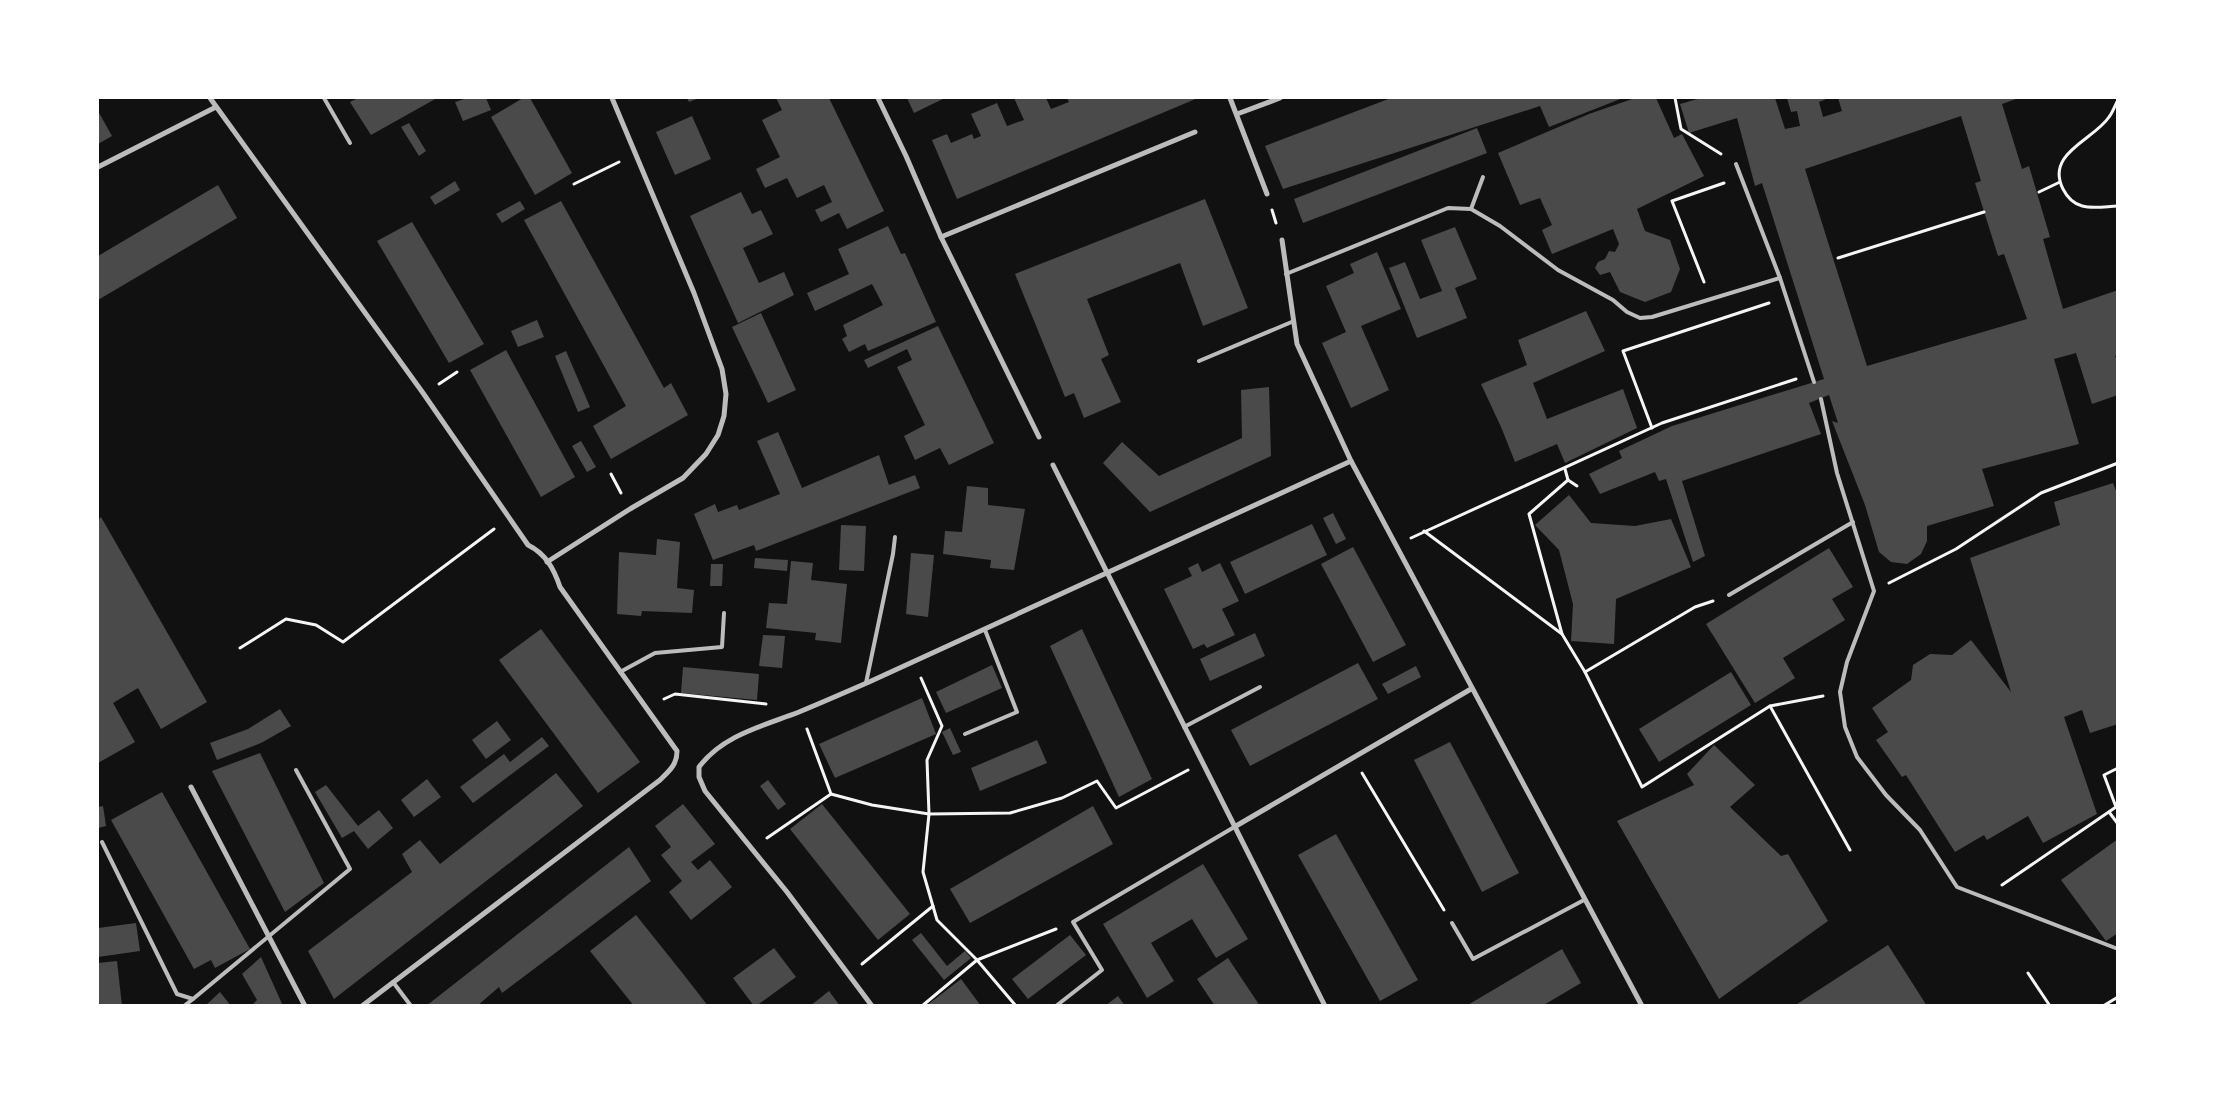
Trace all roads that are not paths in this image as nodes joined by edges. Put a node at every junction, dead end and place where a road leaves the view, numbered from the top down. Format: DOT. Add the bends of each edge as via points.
graph roads {
  1 [pos="210,98"];
  2 [pos="324,98"];
  3 [pos="612,98"];
  4 [pos="878,98"];
  5 [pos="1230,98"];
  6 [pos="1280,98"];
  7 [pos="216,107"];
  8 [pos="1237,114"];
  9 [pos="1195,132"];
  10 [pos="350,143"];
  11 [pos="1736,164"];
  12 [pos="98,167"];
  13 [pos="1483,177"];
  14 [pos="1267,194"];
  15 [pos="1471,209"];
  16 [pos="941,238"];
  17 [pos="1282,240"];
  18 [pos="1286,274"];
  19 [pos="1780,278"];
  20 [pos="1294,321"];
  21 [pos="1199,361"];
  22 [pos="1814,382"];
  23 [pos="1821,399"];
  24 [pos="1039,437"];
  25 [pos="1351,461"];
  26 [pos="1053,465"];
  27 [pos="1853,522"];
  28 [pos="895,536"];
  29 [pos="547,562"];
  30 [pos="1107,575"];
  31 [pos="1729,595"];
  32 [pos="724,612"];
  33 [pos="985,630"];
  34 [pos="620,672"];
  35 [pos="866,683"];
  36 [pos="1260,687"];
  37 [pos="1471,689"];
  38 [pos="1184,728"];
  39 [pos="965,734"];
  40 [pos="296,770"];
  41 [pos="190,787"];
  42 [pos="1236,826"];
  43 [pos="102,842"];
  44 [pos="1584,900"];
  45 [pos="1452,923"];
  46 [pos="267,937"];
  47 [pos="2118,948"];
  48 [pos="393,982"];
  49 [pos="193,999"];
  50 [pos="184,1006"];
  51 [pos="305,1006"];
  52 [pos="362,1006"];
  53 [pos="411,1006"];
  54 [pos="872,1006"];
  55 [pos="1056,1006"];
  56 [pos="1325,1006"];
  57 [pos="1642,1006"];
  1 -- 7 [label="street"];
  2 -- 10 [label="lane"];
  3 -- 29 [label="street" via="697,300 722,369 726,394 724,416 718,435 706,454 683,478"];
  4 -- 16 [label="street"];
  5 -- 8 [label="street"];
  6 -- 8 [label="street"];
  7 -- 12 [label="street"];
  7 -- 29 [label="street" via="423,393 509,519 528,545 539,550"];
  8 -- 14 [label="street"];
  9 -- 16 [label="street"];
  11 -- 19 [label="lane"];
  13 -- 15 [label="lane"];
  15 -- 18 [label="lane" via="1448,208"];
  15 -- 19 [label="lane" via="1500,226 1558,270 1640,318"];
  16 -- 24 [label="street"];
  17 -- 18 [label="street"];
  18 -- 20 [label="street"];
  19 -- 22 [label="lane"];
  20 -- 21 [label="lane"];
  20 -- 25 [label="street" via="1298,344"];
  23 -- 27 [label="lane" via="1837,473"];
  25 -- 30 [label="street"];
  25 -- 37 [label="street"];
  26 -- 30 [label="street"];
  27 -- 31 [label="lane"];
  27 -- 47 [label="lane" via="1874,591 1847,662 1840,692 1845,727 1857,758 1886,795 1920,830 1957,887"];
  28 -- 35 [label="lane"];
  29 -- 34 [label="street" via="554,568 560,587"];
  30 -- 33 [label="street"];
  30 -- 38 [label="street"];
  32 -- 34 [label="lane" via="722,647 655,653"];
  33 -- 35 [label="street"];
  33 -- 39 [label="lane" via="1017,712"];
  34 -- 48 [label="street" via="677,751 677,760 670,771"];
  35 -- 54 [label="street" via="722,744 698,768 705,791 787,892"];
  36 -- 38 [label="lane"];
  37 -- 42 [label="street"];
  37 -- 44 [label="street"];
  38 -- 42 [label="street"];
  40 -- 46 [label="lane" via="350,869"];
  41 -- 46 [label="street"];
  42 -- 55 [label="lane" via="1073,922 1102,970"];
  42 -- 56 [label="street"];
  43 -- 49 [label="lane" via="177,994"];
  44 -- 45 [label="lane" via="1473,960"];
  44 -- 57 [label="street"];
  46 -- 49 [label="lane"];
  46 -- 51 [label="street"];
  48 -- 52 [label="street"];
  48 -- 53 [label="lane"];
  49 -- 50 [label="lane"];
}
